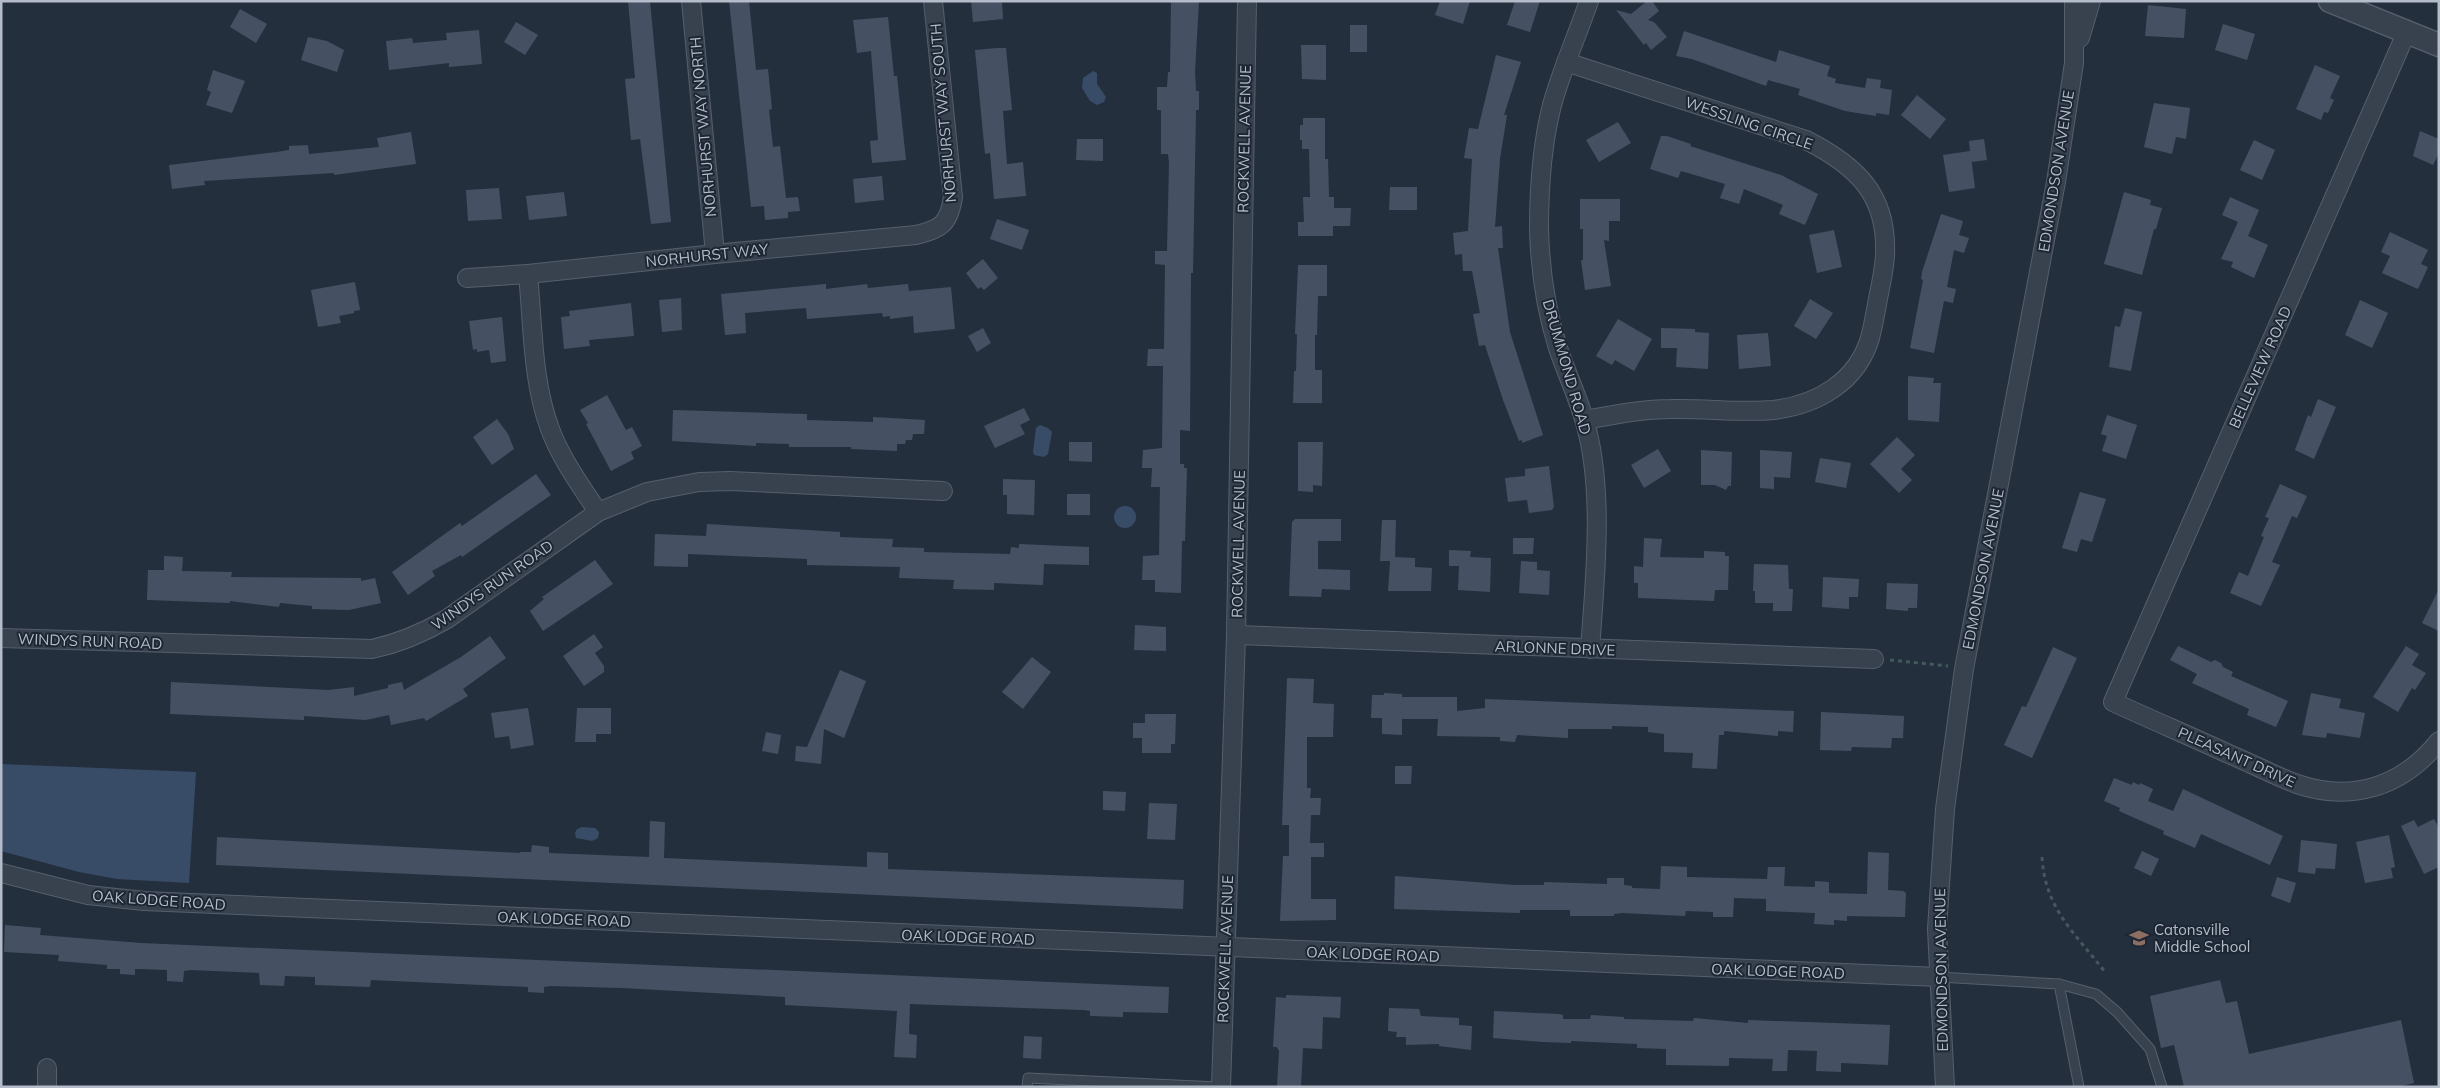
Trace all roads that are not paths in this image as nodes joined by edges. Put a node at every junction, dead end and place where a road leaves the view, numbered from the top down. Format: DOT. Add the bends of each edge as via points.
graph roads {
  1 [pos="691,1"];
  2 [pos="933,1"];
  3 [pos="1247,1"];
  4 [pos="1589,1"];
  5 [pos="2074,1"];
  6 [pos="2091,1"];
  7 [pos="2330,1"];
  8 [pos="2407,32"];
  9 [pos="2439,45"];
  10 [pos="2075,56"];
  11 [pos="1566,62"];
  12 [pos="944,223"];
  13 [pos="715,254"];
  14 [pos="528,274"];
  15 [pos="467,278"];
  16 [pos="1585,420"];
  17 [pos="943,491"];
  18 [pos="598,512"];
  19 [pos="1236,636"];
  20 [pos="1,638"];
  21 [pos="1590,649"];
  22 [pos="1874,659"];
  23 [pos="2113,702"];
  24 [pos="2439,741"];
  25 [pos="1,873"];
  26 [pos="1224,948"];
  27 [pos="1939,977"];
  28 [pos="2059,984"];
  29 [pos="47,1068"];
  30 [pos="47,1087"];
  31 [pos="1027,1087"];
  32 [pos="1219,1087"];
  33 [pos="1945,1087"];
  34 [pos="2079,1087"];
  35 [pos="2162,1087"];
  1 -- 13 [label="street, NORHURST WAY NORTH"];
  2 -- 12 [label="street, NORHURST WAY SOUTH" via="953,196 951,212"];
  3 -- 19 [label="street, ROCKWELL AVENUE"];
  4 -- 11 [label="street, DRUMMOND ROAD"];
  5 -- 10 [label="street, EDMONDSON AVENUE"];
  6 -- 10 [label="street, EDMONDSON AVENUE"];
  7 -- 8 [label="street"];
  8 -- 9 [label="street"];
  8 -- 23 [label="street, BELLEVIEW ROAD"];
  10 -- 27 [label="street, EDMONDSON AVENUE" via="2056,182 1964,669 1940,866"];
  11 -- 16 [label="street, DRUMMOND ROAD" via="1552,105 1545,142 1539,229 1548,308 1558,348"];
  11 -- 16 [label="street, WESSLING CIRCLE" via="1806,140 1834,155 1855,171 1869,188 1880,210 1886,235 1884,266 1870,339 1853,370 1826,395 1772,410 1669,409"];
  12 -- 13 [label="street, NORHURST WAY" via="933,231 916,235"];
  13 -- 14 [label="street, NORHURST WAY"];
  14 -- 15 [label="street, NORHURST WAY"];
  14 -- 18 [label="street" via="538,370 548,420 562,456"];
  16 -- 21 [label="street, DRUMMOND ROAD" via="1596,509"];
  17 -- 18 [label="street, WINDYS RUN ROAD" via="699,482 646,492"];
  18 -- 20 [label="street, WINDYS RUN ROAD" via="447,619 397,644 372,649"];
  19 -- 21 [label="street, ARLONNE DRIVE"];
  19 -- 26 [label="street, ROCKWELL AVENUE"];
  21 -- 22 [label="street, ARLONNE DRIVE"];
  23 -- 24 [label="street, PLEASANT DRIVE" via="2297,784 2332,792 2360,791 2399,776 2428,754"];
  25 -- 26 [label="street, OAK LODGE ROAD" via="88,895 144,901"];
  26 -- 27 [label="street, OAK LODGE ROAD"];
  26 -- 32 [label="street, ROCKWELL AVENUE"];
  27 -- 28 [label="lane"];
  27 -- 33 [label="street, EDMONDSON AVENUE"];
  28 -- 34 [label="lane"];
  28 -- 35 [label="lane" via="2096,994 2117,1012 2150,1048"];
  29 -- 30 [label="street"];
  31 -- 32 [label="lane" via="1028,1078"];
}
